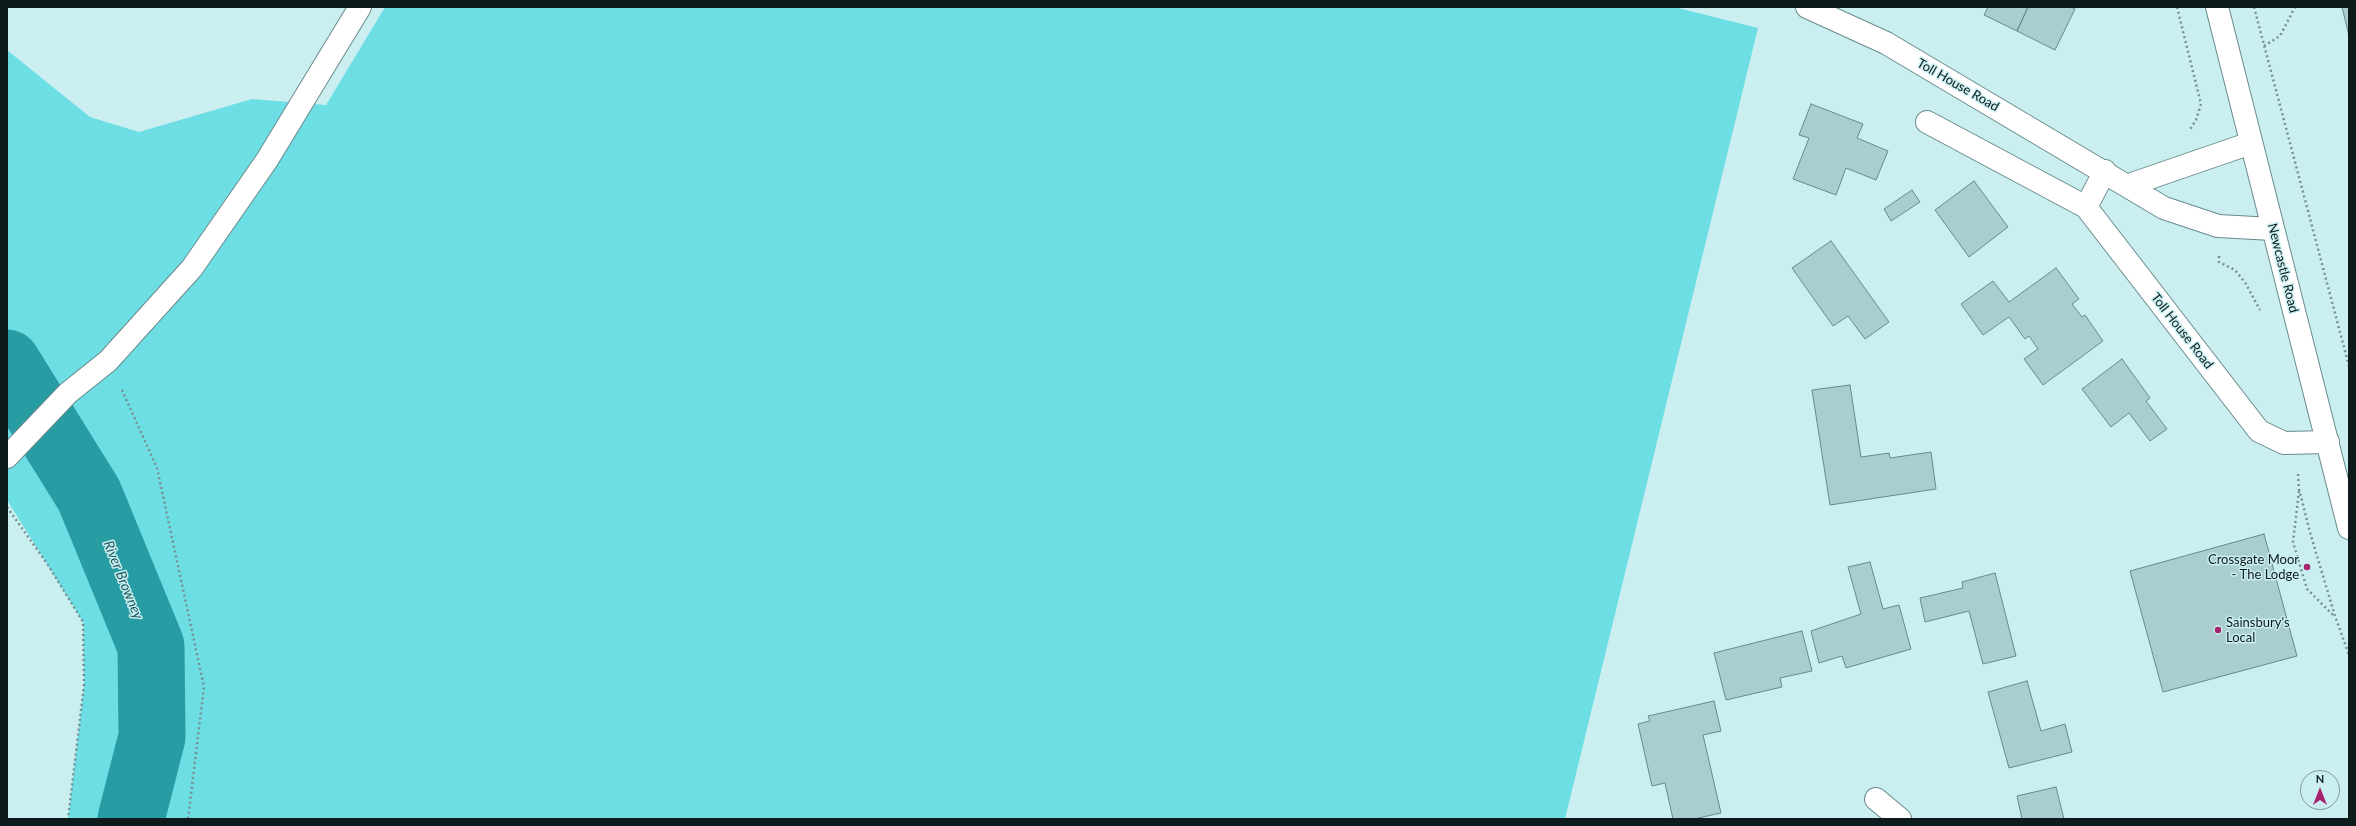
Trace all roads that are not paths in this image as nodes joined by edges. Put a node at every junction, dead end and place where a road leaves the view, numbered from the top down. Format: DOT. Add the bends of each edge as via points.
graph roads {
  1 [pos="360,7"];
  2 [pos="1807,7"];
  3 [pos="2217,7"];
  4 [pos="1927,122"];
  5 [pos="2251,143"];
  6 [pos="2105,171"];
  7 [pos="2129,185"];
  8 [pos="2086,207"];
  9 [pos="2273,229"];
  10 [pos="2328,442"];
  11 [pos="7,457"];
  12 [pos="2349,528"];
  13 [pos="1876,799"];
  14 [pos="1900,819"];
  1 -- 11 [label="main road" via="267,160 192,268 108,360 68,393"];
  2 -- 6 [label="main road, Toll House Road" via="1886,43"];
  3 -- 5 [label="main road, Newcastle Road"];
  4 -- 8 [label="main road"];
  5 -- 7 [label="main road"];
  5 -- 9 [label="main road, Newcastle Road"];
  6 -- 7 [label="main road, Toll House Road"];
  6 -- 8 [label="main road"];
  7 -- 9 [label="main road, Toll House Road" via="2164,208 2218,226"];
  8 -- 10 [label="main road, Toll House Road" via="2259,431 2284,443"];
  9 -- 10 [label="main road, Newcastle Road"];
  10 -- 12 [label="main road, Newcastle Road"];
  13 -- 14 [label="main road"];
}
